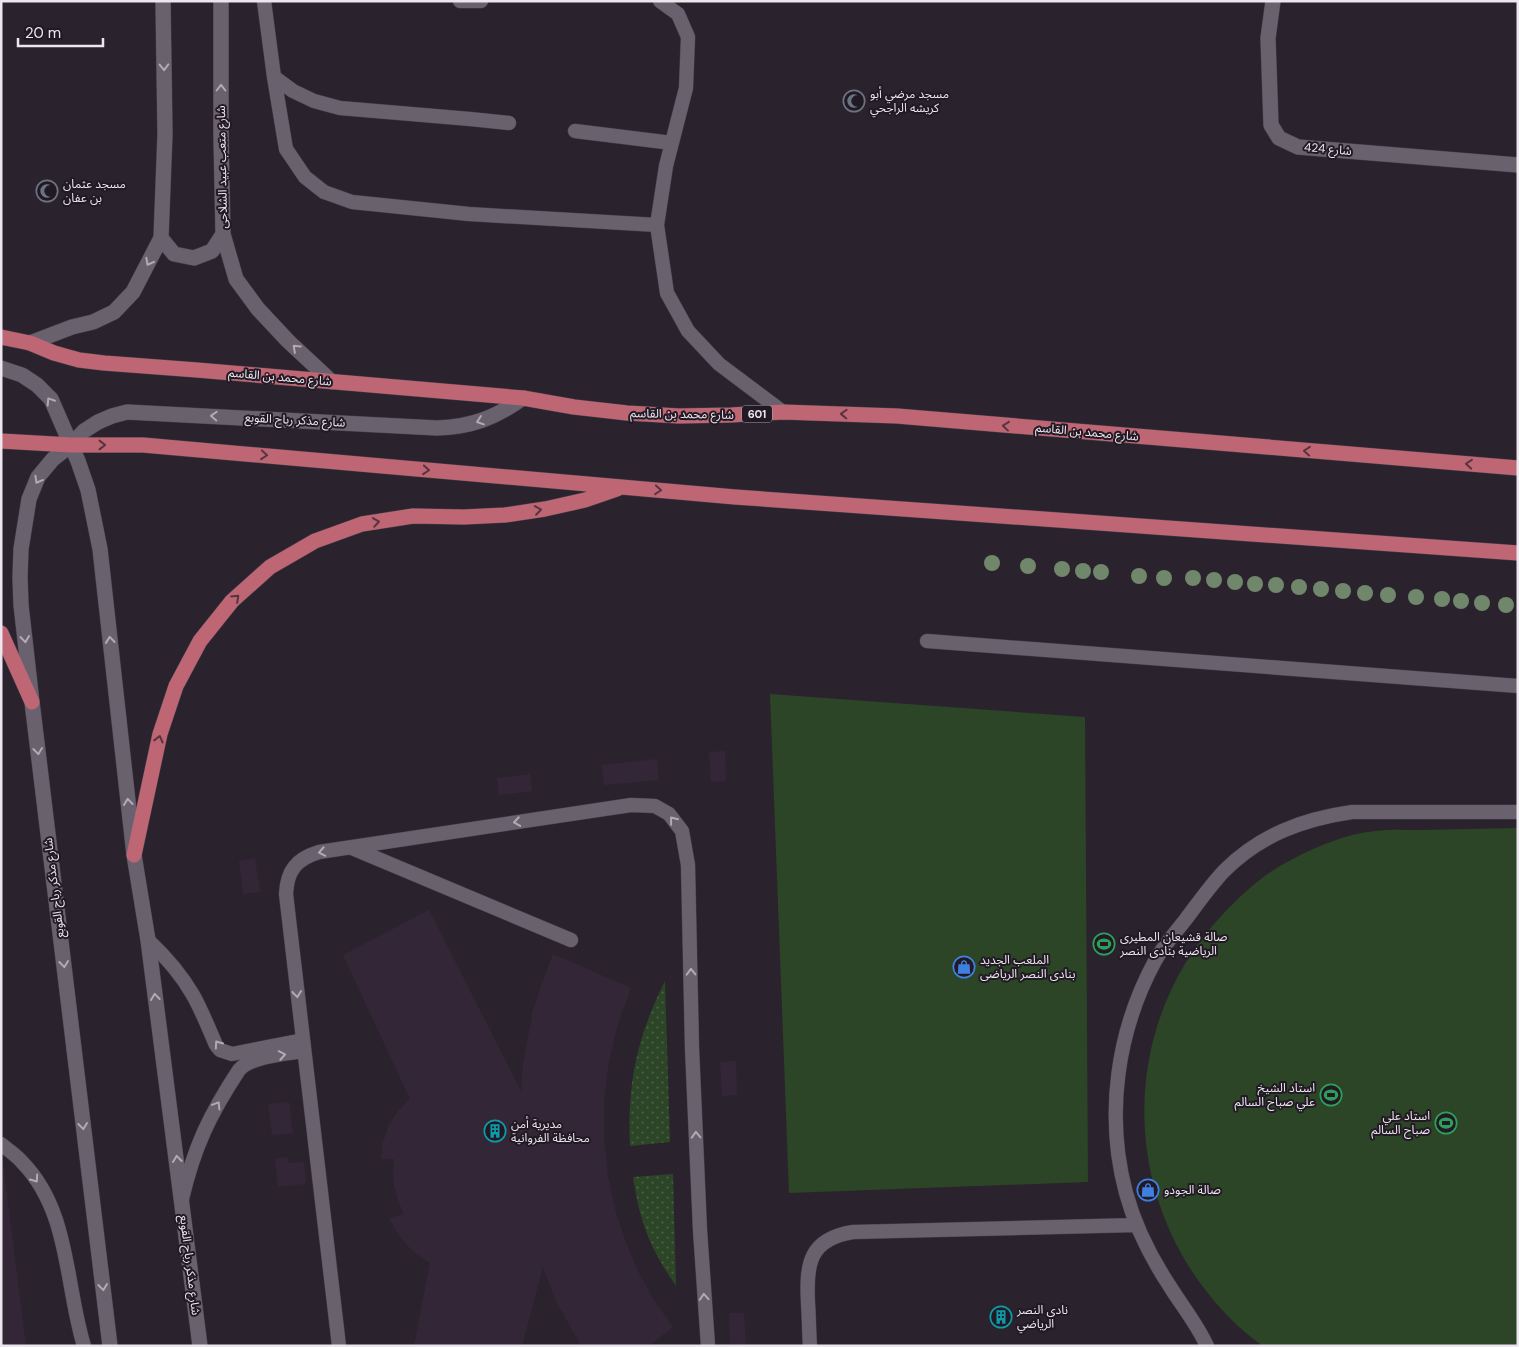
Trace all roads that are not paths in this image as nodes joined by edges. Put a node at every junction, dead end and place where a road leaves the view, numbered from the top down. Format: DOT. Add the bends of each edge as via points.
graph roads {
  1 [pos="163,1"];
  2 [pos="221,1"];
  3 [pos="264,1"];
  4 [pos="460,1"];
  5 [pos="481,1"];
  6 [pos="660,1"];
  7 [pos="1273,1"];
  8 [pos="274,76"];
  9 [pos="509,123"];
  10 [pos="575,131"];
  11 [pos="672,143"];
  12 [pos="1518,165"];
  13 [pos="657,225"];
  14 [pos="223,234"];
  15 [pos="161,238"];
  16 [pos="1,337"];
  17 [pos="30,343"];
  18 [pos="1,368"];
  19 [pos="332,382"];
  20 [pos="522,398"];
  21 [pos="783,412"];
  22 [pos="1,441"];
  23 [pos="71,445"];
  24 [pos="1518,468"];
  25 [pos="624,487"];
  26 [pos="1518,552"];
  27 [pos="1,633"];
  28 [pos="927,641"];
  29 [pos="1518,686"];
  30 [pos="32,702"];
  31 [pos="1518,812"];
  32 [pos="351,847"];
  33 [pos="134,855"];
  34 [pos="148,940"];
  35 [pos="571,940"];
  36 [pos="304,1045"];
  37 [pos="240,1060"];
  38 [pos="1,1144"];
  39 [pos="182,1200"];
  40 [pos="1137,1225"];
  41 [pos="84,1346"];
  42 [pos="110,1346"];
  43 [pos="200,1346"];
  44 [pos="339,1346"];
  45 [pos="708,1346"];
  46 [pos="810,1346"];
  47 [pos="1207,1346"];
  1 -- 15 [label="street, one-way" via="165,134"];
  14 -- 2 [label="street, شارع متعب عبيد الشلاحى, one-way"];
  3 -- 8 [label="lane"];
  4 -- 5 [label="lane"];
  6 -- 11 [label="lane" via="678,14 688,37 686,88"];
  7 -- 12 [label="street, شارع 424" via="1268,38 1271,125 1279,138 1298,147"];
  8 -- 9 [label="lane" via="293,91 340,108"];
  8 -- 13 [label="lane" via="286,148 305,178 324,192 352,202 469,214"];
  10 -- 11 [label="lane"];
  11 -- 13 [label="lane"];
  13 -- 21 [label="lane" via="667,293 688,330 719,364"];
  14 -- 15 [label="street" via="212,251 194,258 174,254"];
  19 -- 14 [label="street, شارع متعب عبيد الشلاحى, one-way" via="258,309 236,279"];
  15 -- 17 [label="street, one-way" via="133,292 114,312"];
  16 -- 17 [label="main road, شارع محمد بن القاسم / 601"];
  17 -- 19 [label="main road, شارع محمد بن القاسم / 601" via="79,360"];
  23 -- 18 [label="street, شارع مذكر رباح القوبع, one-way" via="51,399 22,375"];
  19 -- 20 [label="main road, شارع محمد بن القاسم / 601"];
  20 -- 21 [label="main road, شارع محمد بن القاسم / 601" via="635,414 731,416"];
  20 -- 23 [label="street, شارع مذكر رباح القوبع, one-way" via="508,409 474,424 437,428 127,412 98,422"];
  24 -- 21 [label="main road, شارع محمد بن القاسم / 601, one-way" via="954,420"];
  22 -- 23 [label="main road"];
  23 -- 25 [label="main road, one-way" via="143,445"];
  23 -- 30 [label="street, شارع مذكر رباح القوبع, one-way" via="53,459 38,478 29,499 25,521 21,586"];
  33 -- 23 [label="street, شارع مذكر رباح القوبع, one-way" via="100,548 88,490"];
  25 -- 26 [label="main road, one-way"];
  33 -- 25 [label="main road, one-way" via="160,734 176,686 200,640 232,601 270,568 315,542 362,524 413,516 464,517 545,510"];
  27 -- 30 [label="main road"];
  28 -- 29 [label="lane"];
  30 -- 42 [label="street, شارع مذكر رباح القوبع, one-way"];
  31 -- 40 [label="lane" via="1352,812 1329,816 1305,821 1262,841 1224,871 1156,959 1129,1022 1121,1056 1116,1124 1119,1159"];
  32 -- 35 [label="lane"];
  32 -- 36 [label="lane, one-way" via="307,856 298,862 286,883"];
  45 -- 32 [label="lane, one-way" via="692,1057 688,865 682,831 669,814 655,806 631,805"];
  33 -- 34 [label="street, شارع مذكر رباح القوبع"];
  37 -- 34 [label="lane, one-way" via="216,1045 184,980"];
  39 -- 34 [label="street, شارع مذكر رباح القوبع, one-way"];
  36 -- 37 [label="lane"];
  36 -- 44 [label="lane"];
  39 -- 37 [label="lane, one-way" via="203,1132"];
  38 -- 41 [label="lane, one-way" via="22,1161 36,1180 56,1220"];
  39 -- 43 [label="street, شارع مذكر رباح القوبع"];
  40 -- 46 [label="lane" via="841,1234 820,1246 808,1268"];
  40 -- 47 [label="lane" via="1151,1256"];
}
